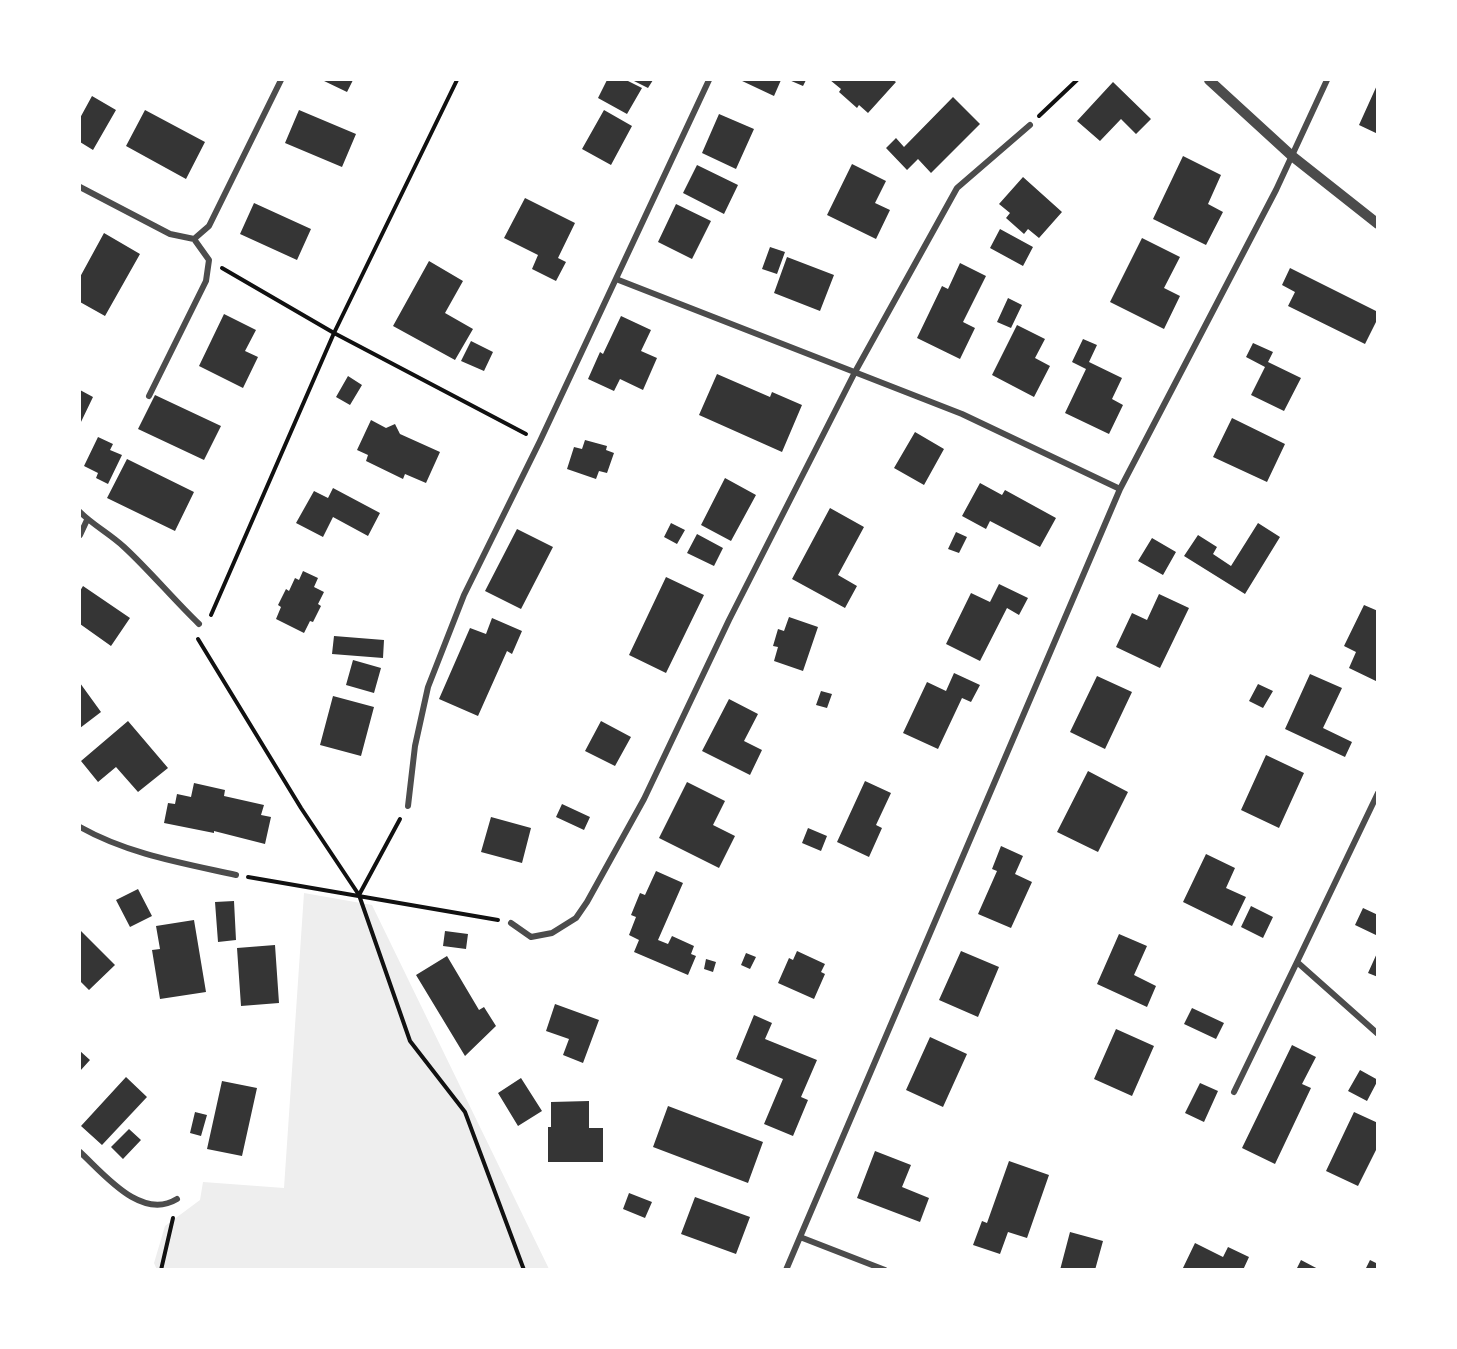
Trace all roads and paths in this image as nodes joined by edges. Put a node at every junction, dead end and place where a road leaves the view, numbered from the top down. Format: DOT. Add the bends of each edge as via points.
graph roads {
  1 [pos="281,80"];
  2 [pos="457,80"];
  3 [pos="709,80"];
  4 [pos="1077,80"];
  5 [pos="1209,80"];
  6 [pos="1327,80"];
  7 [pos="1030,125"];
  8 [pos="1293,156"];
  9 [pos="80,187"];
  10 [pos="1377,224"];
  11 [pos="194,239"];
  12 [pos="209,260"];
  13 [pos="616,279"];
  14 [pos="334,333"];
  15 [pos="855,372"];
  16 [pos="148,396"];
  17 [pos="540,441"];
  18 [pos="1120,489"];
  19 [pos="80,512"];
  20 [pos="87,520"];
  21 [pos="80,535"];
  22 [pos="209,618"];
  23 [pos="202,627"];
  24 [pos="1377,793"];
  25 [pos="408,806"];
  26 [pos="80,827"];
  27 [pos="236,875"];
  28 [pos="359,895"];
  29 [pos="511,922"];
  30 [pos="1297,962"];
  31 [pos="1377,1034"];
  32 [pos="1234,1092"];
  33 [pos="80,1152"];
  34 [pos="177,1199"];
  35 [pos="800,1237"];
  36 [pos="161,1269"];
  37 [pos="524,1269"];
  38 [pos="786,1269"];
  39 [pos="885,1269"];
  1 -- 11 [label="street" via="209,226"];
  2 -- 14 [label="path"];
  3 -- 13 [label="street"];
  4 -- 7 [label="path"];
  5 -- 8 [label="street"];
  6 -- 8 [label="street"];
  7 -- 15 [label="street" via="957,188"];
  8 -- 10 [label="street"];
  8 -- 18 [label="street"];
  9 -- 11 [label="street" via="170,234"];
  11 -- 12 [label="street"];
  12 -- 14 [label="path"];
  12 -- 16 [label="street" via="206,281"];
  13 -- 15 [label="street"];
  13 -- 17 [label="street"];
  14 -- 17 [label="path"];
  14 -- 22 [label="path"];
  15 -- 18 [label="street" via="962,414"];
  15 -- 29 [label="street" via="729,620 644,799 587,902 576,918 552,933 531,937"];
  17 -- 25 [label="street" via="464,595 428,687 415,746"];
  18 -- 35 [label="street"];
  19 -- 20 [label="street"];
  20 -- 21 [label="street"];
  20 -- 23 [label="street" via="147,568"];
  23 -- 28 [label="path" via="200,640 301,808"];
  24 -- 30 [label="street"];
  25 -- 28 [label="path"];
  26 -- 27 [label="street" via="131,851"];
  27 -- 28 [label="path"];
  28 -- 29 [label="path"];
  28 -- 37 [label="path" via="410,1041 465,1112"];
  30 -- 31 [label="street"];
  30 -- 32 [label="street"];
  33 -- 34 [label="street" via="140,1202 159,1205"];
  34 -- 36 [label="path"];
  35 -- 38 [label="street"];
  35 -- 39 [label="street"];
}
